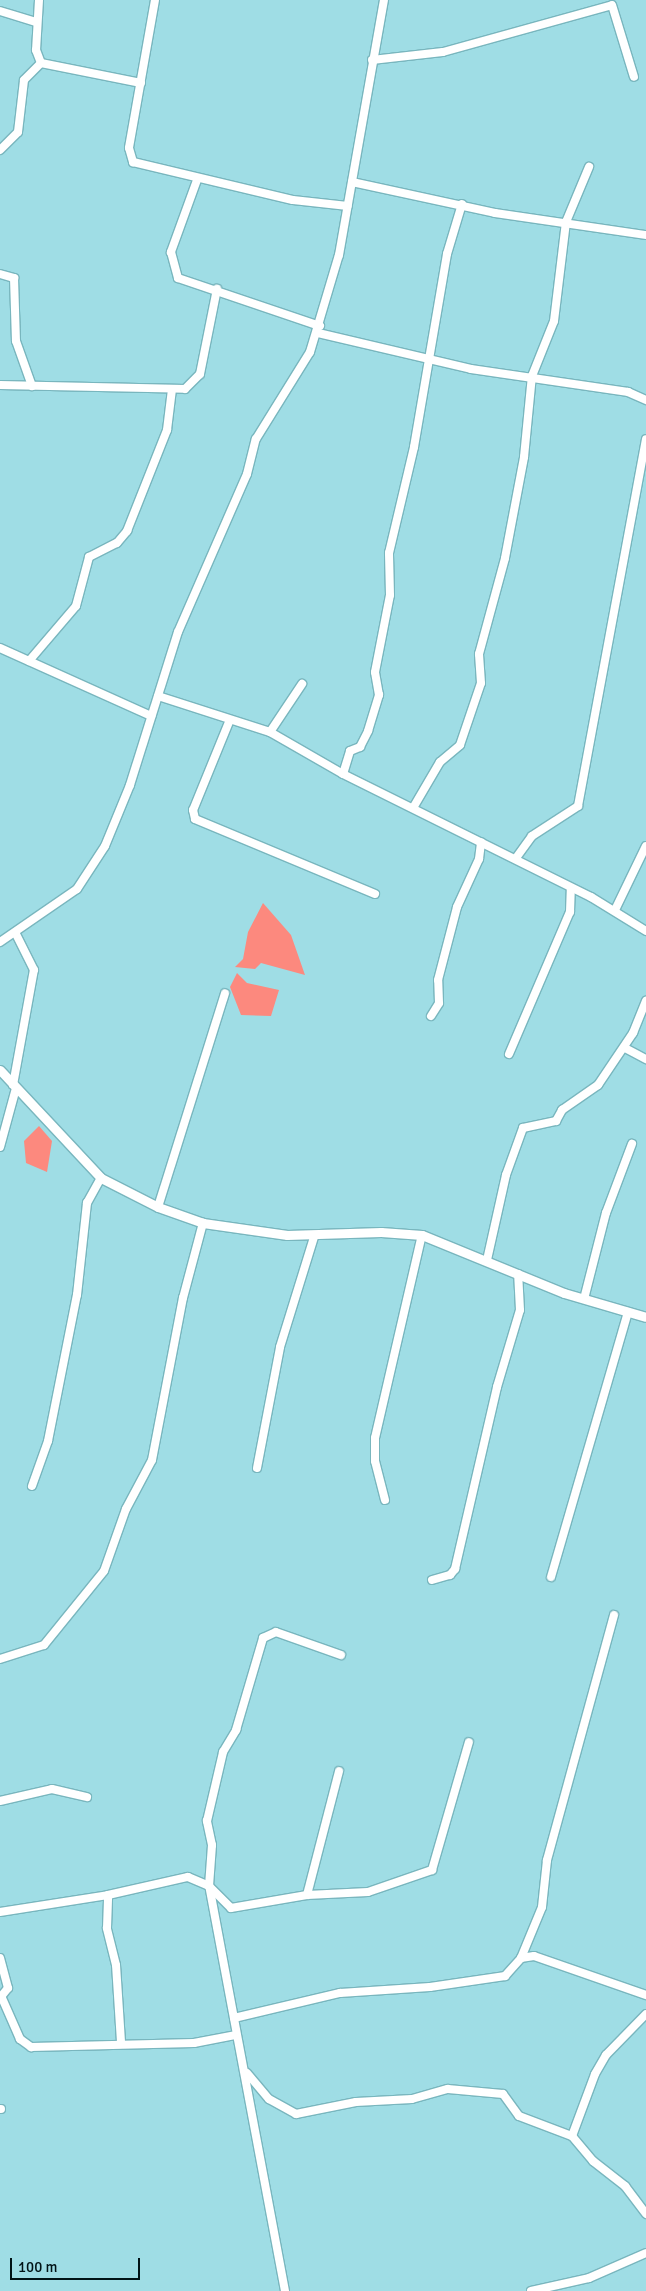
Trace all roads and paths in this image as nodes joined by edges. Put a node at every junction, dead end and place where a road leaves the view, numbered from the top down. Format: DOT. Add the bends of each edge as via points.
graph roads {
  1 [pos="39,0"];
  2 [pos="156,0"];
  3 [pos="384,0"];
  4 [pos="0,11"];
  5 [pos="36,22"];
  6 [pos="372,60"];
  7 [pos="41,63"];
  8 [pos="634,77"];
  9 [pos="141,83"];
  10 [pos="0,150"];
  11 [pos="589,167"];
  12 [pos="197,180"];
  13 [pos="352,182"];
  14 [pos="462,204"];
  15 [pos="348,206"];
  16 [pos="566,222"];
  17 [pos="646,235"];
  18 [pos="0,274"];
  19 [pos="217,289"];
  20 [pos="319,330"];
  21 [pos="429,358"];
  22 [pos="532,376"];
  23 [pos="0,385"];
  24 [pos="32,386"];
  25 [pos="172,392"];
  26 [pos="646,400"];
  27 [pos="646,439"];
  28 [pos="644,462"];
  29 [pos="0,648"];
  30 [pos="29,661"];
  31 [pos="302,684"];
  32 [pos="158,696"];
  33 [pos="151,716"];
  34 [pos="229,722"];
  35 [pos="270,732"];
  36 [pos="343,774"];
  37 [pos="413,808"];
  38 [pos="481,842"];
  39 [pos="646,846"];
  40 [pos="516,858"];
  41 [pos="571,888"];
  42 [pos="375,894"];
  43 [pos="615,910"];
  44 [pos="646,931"];
  45 [pos="16,934"];
  46 [pos="0,942"];
  47 [pos="225,993"];
  48 [pos="646,1001"];
  49 [pos="431,1016"];
  50 [pos="625,1048"];
  51 [pos="510,1054"];
  52 [pos="646,1059"];
  53 [pos="0,1070"];
  54 [pos="14,1086"];
  55 [pos="632,1144"];
  56 [pos="0,1147"];
  57 [pos="102,1178"];
  58 [pos="158,1207"];
  59 [pos="204,1223"];
  60 [pos="422,1235"];
  61 [pos="314,1237"];
  62 [pos="488,1260"];
  63 [pos="518,1274"];
  64 [pos="584,1299"];
  65 [pos="628,1312"];
  66 [pos="646,1317"];
  67 [pos="258,1468"];
  68 [pos="32,1486"];
  69 [pos="385,1500"];
  70 [pos="551,1577"];
  71 [pos="432,1580"];
  72 [pos="614,1615"];
  73 [pos="341,1655"];
  74 [pos="0,1659"];
  75 [pos="468,1742"];
  76 [pos="339,1771"];
  77 [pos="87,1797"];
  78 [pos="0,1801"];
  79 [pos="209,1886"];
  80 [pos="108,1895"];
  81 [pos="307,1895"];
  82 [pos="0,1912"];
  83 [pos="0,1958"];
  84 [pos="521,1958"];
  85 [pos="646,1995"];
  86 [pos="1,1998"];
  87 [pos="646,2014"];
  88 [pos="234,2018"];
  89 [pos="236,2035"];
  90 [pos="122,2042"];
  91 [pos="246,2072"];
  92 [pos="572,2136"];
  93 [pos="646,2214"];
  94 [pos="646,2253"];
  95 [pos="285,2291"];
  96 [pos="531,2291"];
  1 -- 5 [label="street"];
  2 -- 9 [label="street"];
  3 -- 6 [label="street"];
  4 -- 5 [label="street"];
  5 -- 7 [label="street"];
  6 -- 8 [label="street" via="443,52 612,5"];
  6 -- 13 [label="street"];
  7 -- 9 [label="street"];
  7 -- 10 [label="street" via="24,80 18,132"];
  9 -- 12 [label="street" via="129,148 133,162"];
  11 -- 16 [label="street"];
  12 -- 15 [label="street" via="320,205"];
  12 -- 19 [label="street" via="174,239 172,261 178,278"];
  13 -- 14 [label="street"];
  13 -- 15 [label="street"];
  14 -- 16 [label="street"];
  14 -- 21 [label="street" via="447,254"];
  15 -- 20 [label="street"];
  16 -- 17 [label="street"];
  16 -- 22 [label="street" via="554,321"];
  18 -- 24 [label="street" via="14,278 16,342"];
  19 -- 20 [label="street"];
  19 -- 25 [label="street" via="200,374 192,384"];
  20 -- 21 [label="street"];
  20 -- 32 [label="street" via="256,440 247,474 178,632"];
  21 -- 22 [label="street"];
  21 -- 36 [label="street" via="389,553 390,595 375,672 379,695 368,731 360,747 350,751"];
  22 -- 26 [label="street" via="628,392"];
  22 -- 37 [label="street" via="524,457 505,558 479,654 481,683 460,745 440,762"];
  23 -- 24 [label="street"];
  24 -- 25 [label="street"];
  25 -- 30 [label="street" via="167,430 127,532 117,543 89,557 76,606"];
  27 -- 28 [label="street"];
  28 -- 40 [label="street" via="578,806 532,836"];
  29 -- 30 [label="street"];
  30 -- 33 [label="street"];
  31 -- 35 [label="street"];
  32 -- 33 [label="street"];
  32 -- 34 [label="street"];
  33 -- 45 [label="street" via="130,786 93,868 63,901"];
  34 -- 35 [label="street"];
  34 -- 42 [label="street" via="192,810 196,819"];
  35 -- 36 [label="street"];
  36 -- 37 [label="street"];
  37 -- 38 [label="street"];
  38 -- 40 [label="street"];
  38 -- 49 [label="street" via="479,859 457,907 438,980 439,1003"];
  39 -- 43 [label="street"];
  40 -- 41 [label="street"];
  41 -- 43 [label="street"];
  41 -- 51 [label="street" via="570,912"];
  43 -- 44 [label="street"];
  45 -- 46 [label="street"];
  45 -- 54 [label="street" via="31,959 34,976"];
  47 -- 58 [label="street"];
  48 -- 50 [label="street"];
  50 -- 52 [label="street"];
  50 -- 62 [label="street" via="598,1085 562,1110 556,1121 523,1128 506,1175"];
  53 -- 54 [label="street"];
  54 -- 56 [label="street"];
  54 -- 57 [label="street"];
  55 -- 64 [label="street" via="606,1213"];
  57 -- 58 [label="street"];
  57 -- 68 [label="street" via="87,1203 77,1295 48,1441"];
  58 -- 59 [label="street"];
  59 -- 61 [label="street"];
  59 -- 74 [label="street" via="183,1298 152,1460 126,1509 104,1571 44,1645"];
  60 -- 61 [label="street" via="382,1232"];
  60 -- 62 [label="street"];
  60 -- 69 [label="street" via="375,1438 375,1461"];
  61 -- 67 [label="street" via="280,1347"];
  62 -- 63 [label="street"];
  63 -- 64 [label="street"];
  63 -- 71 [label="street" via="520,1310 497,1387 455,1568 450,1575"];
  64 -- 65 [label="street"];
  65 -- 66 [label="street"];
  65 -- 70 [label="street" via="588,1464"];
  72 -- 84 [label="street" via="547,1860 542,1906"];
  73 -- 79 [label="street" via="276,1632 263,1638 211,1797"];
  75 -- 81 [label="street" via="432,1870 368,1892"];
  76 -- 81 [label="street"];
  77 -- 78 [label="street" via="52,1789"];
  79 -- 80 [label="street" via="188,1877"];
  79 -- 81 [label="street" via="232,1908"];
  79 -- 88 [label="street"];
  80 -- 82 [label="street"];
  80 -- 90 [label="street" via="107,1928 116,1965"];
  83 -- 86 [label="street" via="8,1988"];
  84 -- 85 [label="street" via="534,1956"];
  84 -- 88 [label="street" via="505,1976 430,1987 340,1993"];
  86 -- 90 [label="street" via="20,2039 32,2046"];
  87 -- 92 [label="street" via="606,2055 595,2074"];
  88 -- 89 [label="street"];
  89 -- 90 [label="street" via="194,2043"];
  89 -- 91 [label="street"];
  91 -- 92 [label="street" via="269,2099 296,2114 356,2102 412,2098 448,2089 480,2089 503,2094 519,2116"];
  91 -- 95 [label="street"];
  92 -- 93 [label="street" via="593,2161 624,2186"];
  94 -- 96 [label="street" via="589,2278"];
}
